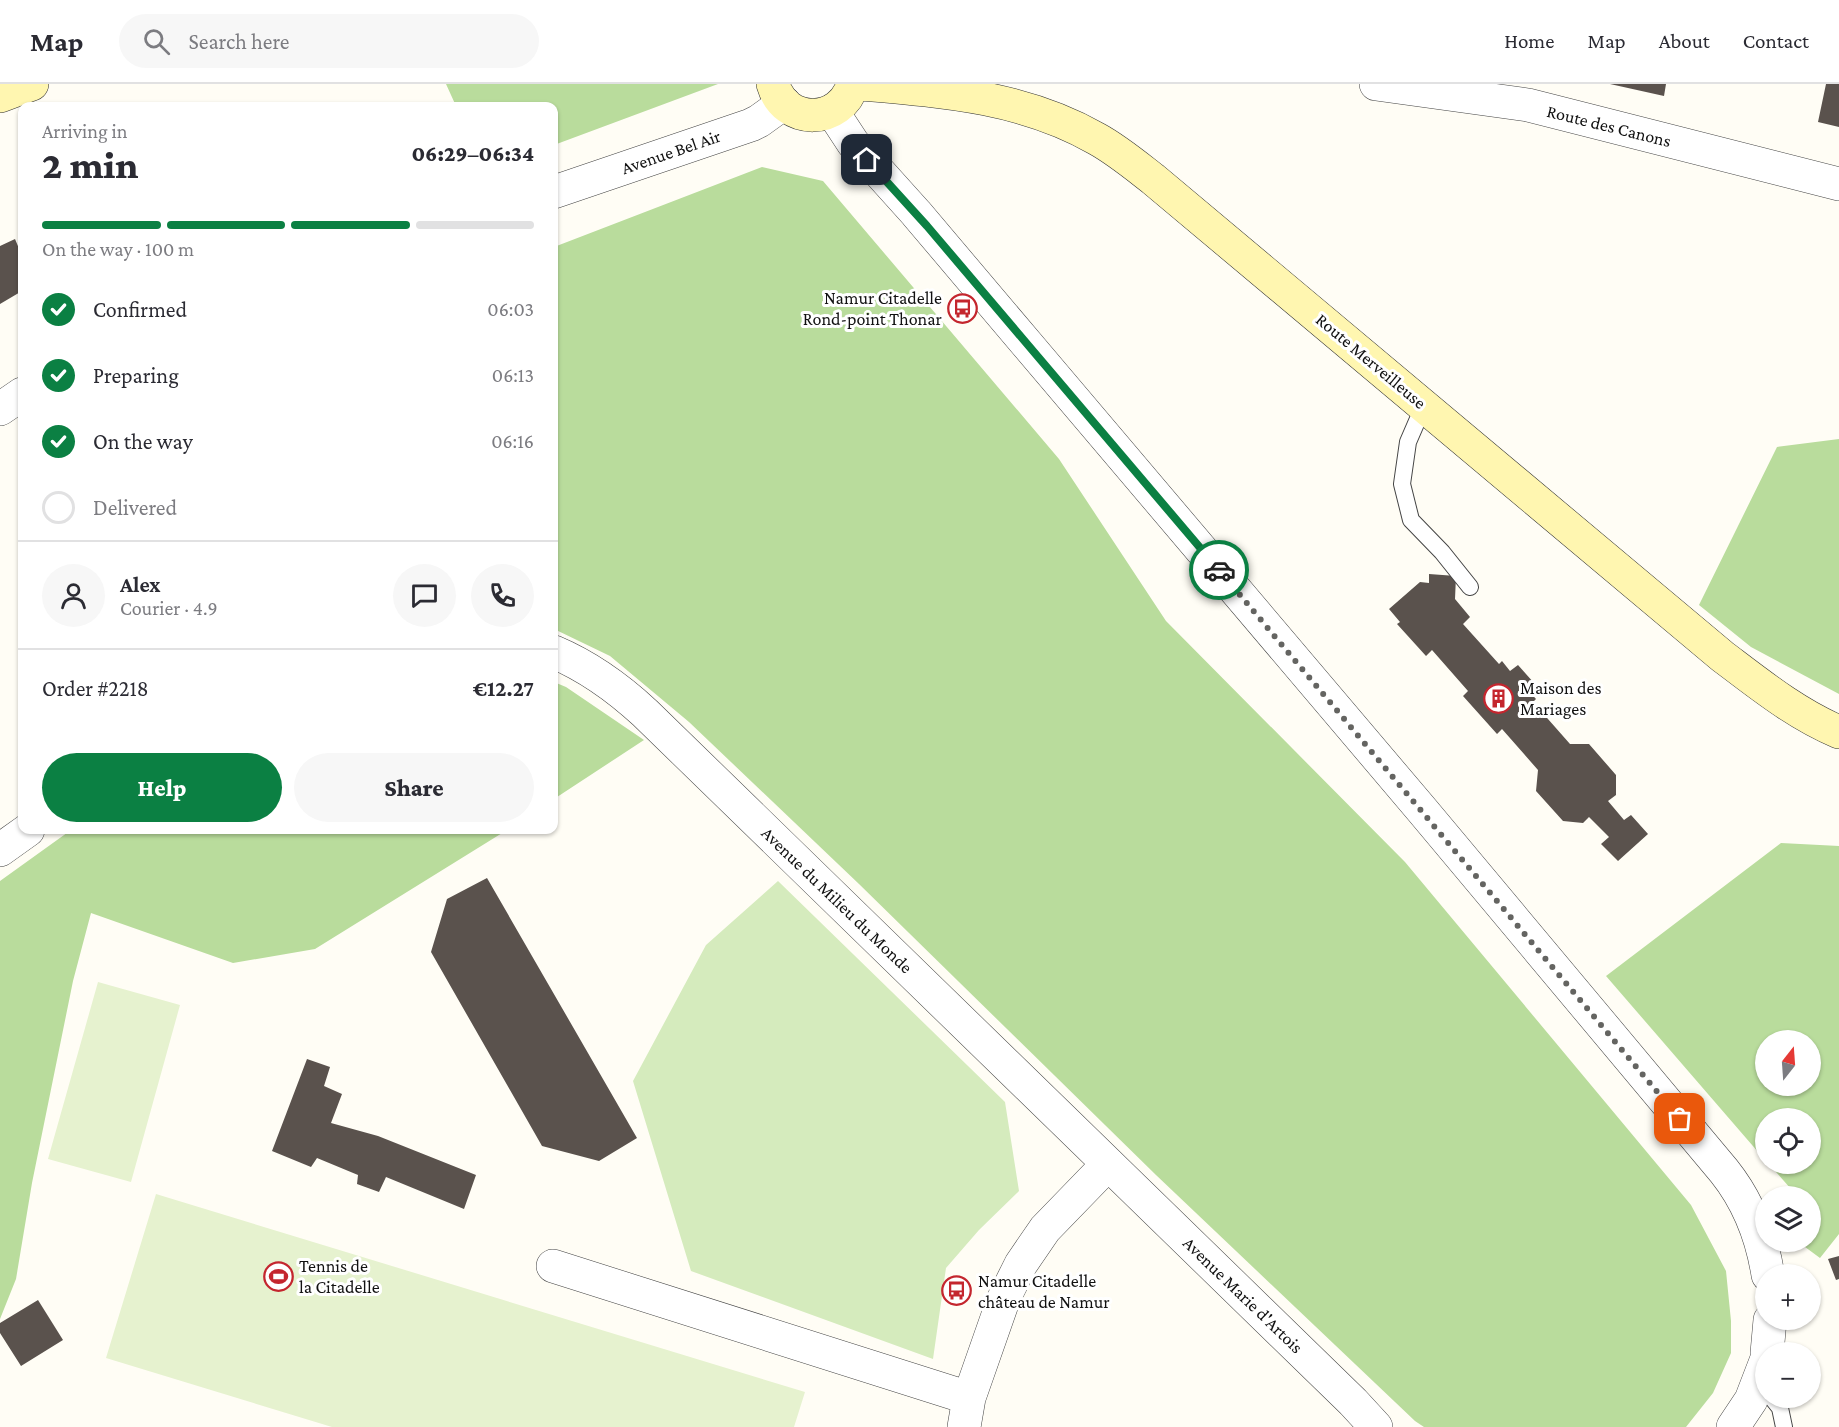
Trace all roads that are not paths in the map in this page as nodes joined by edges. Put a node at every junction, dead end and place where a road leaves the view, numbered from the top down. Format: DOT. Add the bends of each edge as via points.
graph roads {
  1 [pos="32,84"];
  2 [pos="853,84"];
  3 [pos="861,84"];
  4 [pos="1376,84"];
  5 [pos="778,94"];
  6 [pos="0,96"];
  7 [pos="832,111"];
  8 [pos="1839,184"];
  9 [pos="558,191"];
  10 [pos="18,397"];
  11 [pos="1424,405"];
  12 [pos="0,409"];
  13 [pos="1470,587"];
  14 [pos="558,654"];
  15 [pos="1839,732"];
  16 [pos="22,834"];
  17 [pos="0,850"];
  18 [pos="1108,1164"];
  19 [pos="1766,1264"];
  20 [pos="553,1266"];
  21 [pos="1755,1395"];
  22 [pos="1780,1408"];
  23 [pos="967,1413"];
  24 [pos="1376,1427"];
  25 [pos="1733,1427"];
  26 [pos="1784,1427"];
  1 -- 6 [label="main road"];
  2 -- 7 [label="main road" via="845,100"];
  3 -- 11 [label="main road, Route Merveilleuse" via="993,99 1054,118 1095,138 1153,179"];
  4 -- 8 [label="street, Route des Canons" via="1528,105"];
  5 -- 7 [label="main road" via="793,111 807,116"];
  5 -- 9 [label="street, Avenue Bel Air" via="766,117 751,124"];
  7 -- 19 [label="street" via="853,143 1724,1171 1753,1219"];
  10 -- 12 [label="street"];
  11 -- 13 [label="lane" via="1408,442 1402,484 1412,520"];
  11 -- 15 [label="main road, Route Merveilleuse" via="1722,656 1774,695"];
  14 -- 18 [label="street, Avenue du Milieu du Monde" via="614,687 645,713"];
  16 -- 17 [label="street"];
  18 -- 23 [label="street" via="1045,1229 1021,1264 1004,1298"];
  18 -- 24 [label="street, Avenue Marie d'Artois"];
  20 -- 23 [label="street"];
  21 -- 25 [label="street"];
  22 -- 26 [label="lane"];
}
